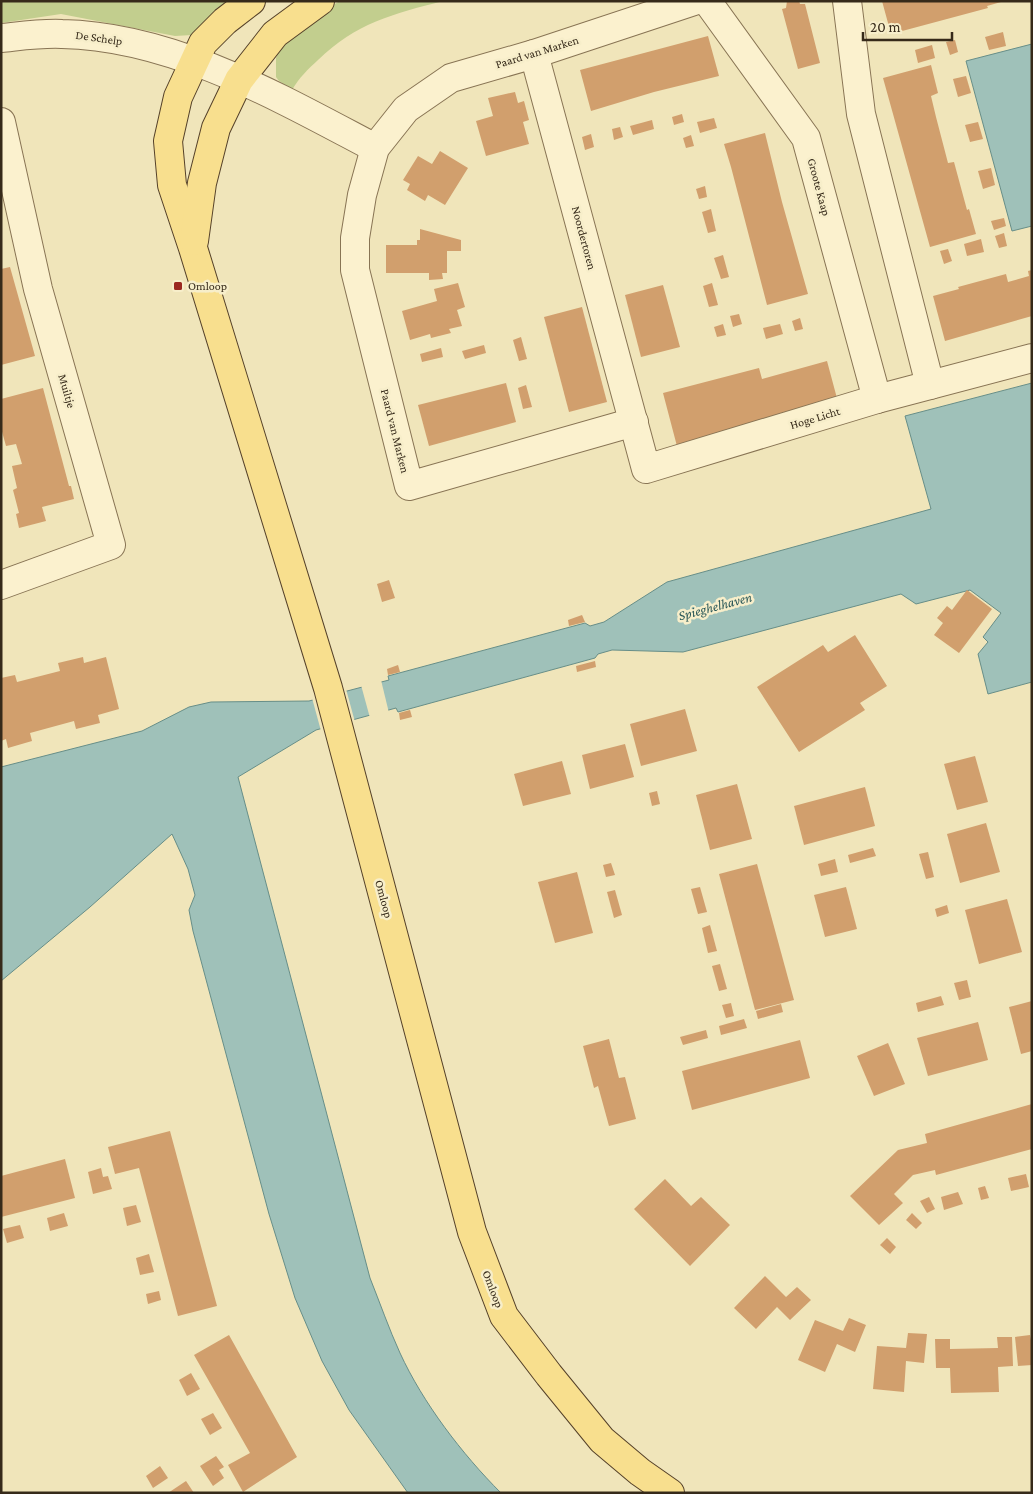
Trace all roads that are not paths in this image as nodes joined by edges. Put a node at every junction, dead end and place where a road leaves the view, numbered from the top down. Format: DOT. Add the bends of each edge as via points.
graph roads {
  1 [pos="251,1"];
  2 [pos="320,1"];
  3 [pos="694,1"];
  4 [pos="707,1"];
  5 [pos="847,1"];
  6 [pos="1,38"];
  7 [pos="534,54"];
  8 [pos="194,61"];
  9 [pos="239,80"];
  10 [pos="1,122"];
  11 [pos="375,148"];
  12 [pos="194,248"];
  13 [pos="1032,358"];
  14 [pos="930,385"];
  15 [pos="877,400"];
  16 [pos="634,422"];
  17 [pos="1,584"];
  18 [pos="670,1493"];
  1 -- 8 [label="main road, Omloop" via="203,43"];
  2 -- 9 [label="main road, Omloop" via="275,34"];
  3 -- 7 [label="street, Paard van Marken"];
  4 -- 15 [label="street, Groote Kaap" via="806,138"];
  5 -- 14 [label="street" via="861,114"];
  6 -- 8 [label="street, De Schelp" via="62,34 101,37"];
  7 -- 11 [label="street, Paard van Marken" via="451,78 406,110"];
  7 -- 16 [label="street, Noordertoren"];
  8 -- 9 [label="street, De Schelp"];
  8 -- 12 [label="main road, Omloop" via="178,97 168,141 172,185"];
  9 -- 11 [label="street"];
  9 -- 12 [label="main road, Omloop" via="216,128 202,183"];
  10 -- 17 [label="street, Muiltje" via="38,289 111,545"];
  11 -- 16 [label="street, Paard van Marken" via="362,195 355,238 355,270 409,486"];
  12 -- 18 [label="main road, Omloop" via="328,688 472,1232 504,1316 602,1440"];
  13 -- 14 [label="street, Hoge Licht"];
  14 -- 15 [label="street, Hoge Licht"];
  15 -- 16 [label="street, Hoge Licht" via="646,469"];
}
